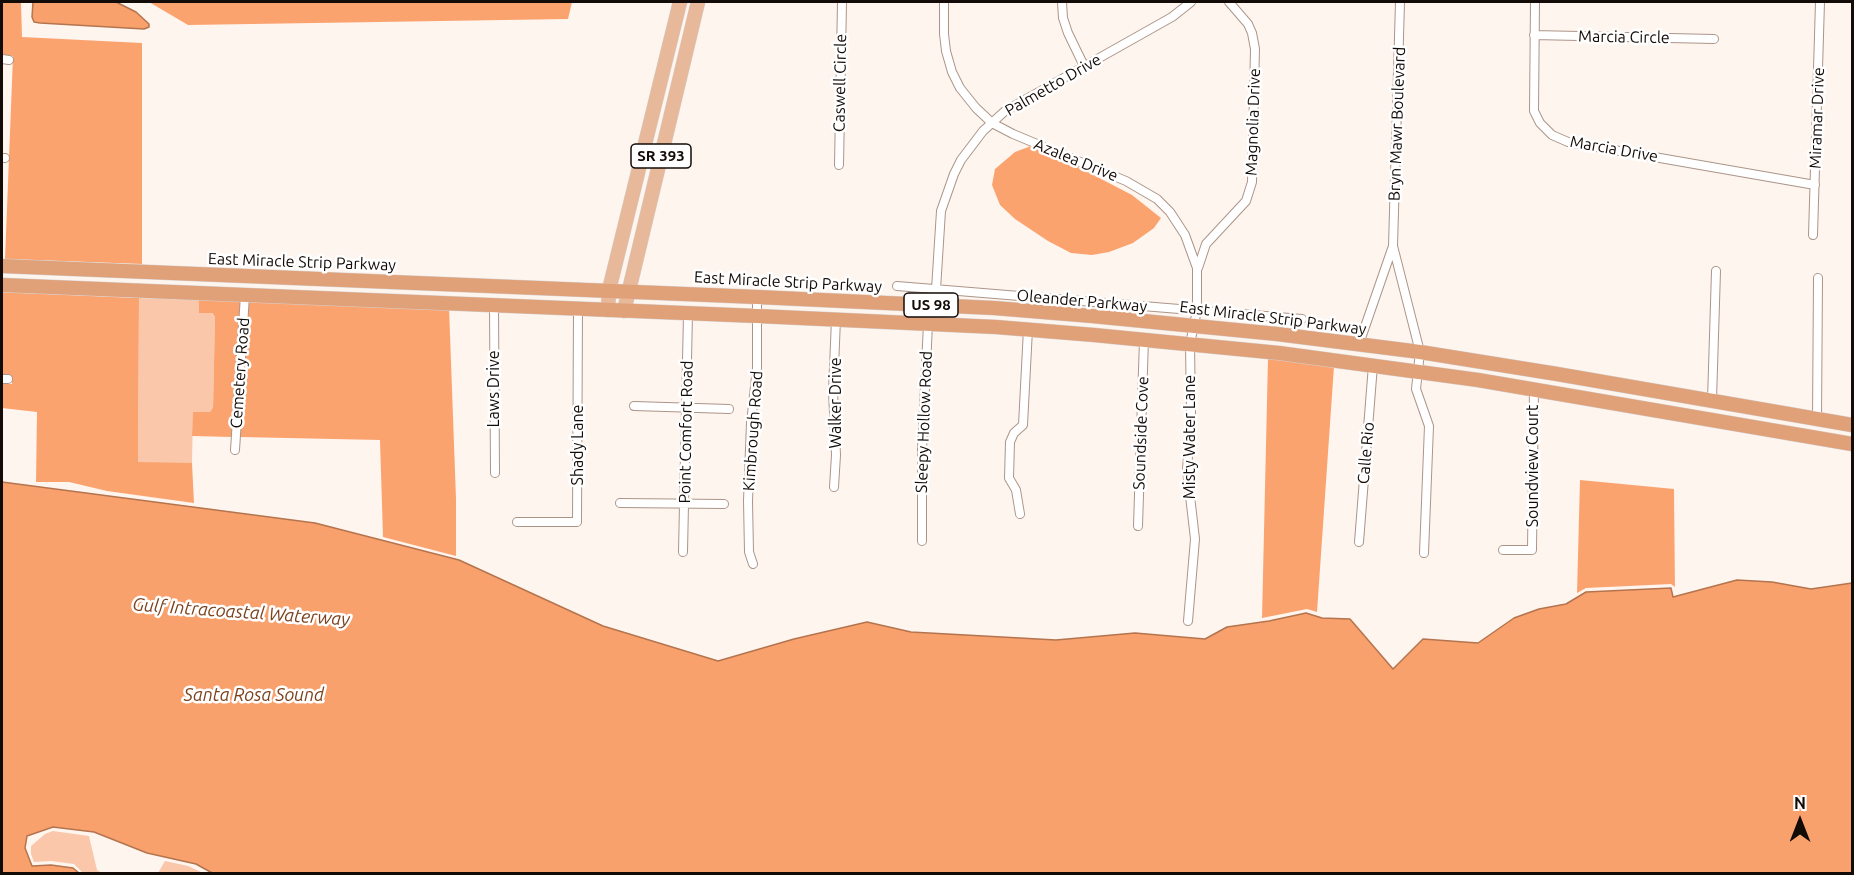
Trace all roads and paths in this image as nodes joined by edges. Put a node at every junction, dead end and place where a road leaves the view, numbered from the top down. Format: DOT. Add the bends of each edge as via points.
graph roads {
  1 [pos="680,2"];
  2 [pos="698,2"];
  3 [pos="842,2"];
  4 [pos="944,2"];
  5 [pos="1062,2"];
  6 [pos="1191,2"];
  7 [pos="1229,2"];
  8 [pos="1400,2"];
  9 [pos="1535,2"];
  10 [pos="1820,2"];
  11 [pos="1534,35"];
  12 [pos="1714,39"];
  13 [pos="1084,66"];
  14 [pos="992,123"];
  15 [pos="838,165"];
  16 [pos="1815,185"];
  17 [pos="1813,235"];
  18 [pos="1393,246"];
  19 [pos="2,266"];
  20 [pos="1197,268"];
  21 [pos="1716,271"];
  22 [pos="1818,278"];
  23 [pos="2,285"];
  24 [pos="897,286"];
  25 [pos="936,289"];
  26 [pos="609,290"];
  27 [pos="628,291"];
  28 [pos="245,295"];
  29 [pos="757,297"];
  30 [pos="494,305"];
  31 [pos="935,305"];
  32 [pos="578,308"];
  33 [pos="608,310"];
  34 [pos="624,310"];
  35 [pos="1197,310"];
  36 [pos="688,313"];
  37 [pos="757,316"];
  38 [pos="836,319"];
  39 [pos="1302,319"];
  40 [pos="927,324"];
  41 [pos="1194,325"];
  42 [pos="1028,329"];
  43 [pos="1144,339"];
  44 [pos="1190,344"];
  45 [pos="1359,344"];
  46 [pos="1420,352"];
  47 [pos="1373,365"];
  48 [pos="1418,371"];
  49 [pos="1604,382"];
  50 [pos="1534,389"];
  51 [pos="1601,400"];
  52 [pos="1712,400"];
  53 [pos="634,406"];
  54 [pos="686,407"];
  55 [pos="729,408"];
  56 [pos="1817,419"];
  57 [pos="1852,425"];
  58 [pos="1814,437"];
  59 [pos="1852,444"];
  60 [pos="235,450"];
  61 [pos="495,473"];
  62 [pos="834,487"];
  63 [pos="620,502"];
  64 [pos="685,503"];
  65 [pos="724,504"];
  66 [pos="1020,514"];
  67 [pos="517,522"];
  68 [pos="1138,526"];
  69 [pos="922,541"];
  70 [pos="1359,542"];
  71 [pos="1503,550"];
  72 [pos="683,552"];
  73 [pos="1424,553"];
  74 [pos="753,564"];
  75 [pos="1188,621"];
  1 -- 26 [label="main road, SR 393"];
  2 -- 27 [label="main road, SR 393"];
  3 -- 15 [label="street, Caswell Circle"];
  4 -- 14 [label="street, Azalea Drive" via="944,34 952,72 960,88"];
  5 -- 13 [label="street" via="1068,33"];
  6 -- 13 [label="street, Palmetto Drive" via="1172,17"];
  7 -- 20 [label="street, Magnolia Drive" via="1248,24 1256,49 1252,182 1246,201 1206,244"];
  8 -- 18 [label="street, Bryn Mawr Boulevard"];
  9 -- 11 [label="street, Marcia Drive"];
  10 -- 16 [label="street, Miramar Drive"];
  11 -- 12 [label="street, Marcia Circle"];
  11 -- 16 [label="street, Marcia Drive" via="1534,111 1552,135 1568,142"];
  13 -- 14 [label="street, Palmetto Drive" via="1013,105"];
  14 -- 20 [label="street, Azalea Drive" via="1126,181 1157,199 1180,226"];
  14 -- 25 [label="street, Palmetto Drive" via="961,160 946,193 940,220"];
  16 -- 17 [label="street, Miramar Drive"];
  18 -- 45 [label="street, Bryn Mawr Boulevard"];
  18 -- 46 [label="street, Bryn Mawr Boulevard"];
  19 -- 26 [label="highway, East Miracle Strip Parkway / US 98"];
  20 -- 35 [label="street, Azalea Drive"];
  21 -- 52 [label="street"];
  22 -- 56 [label="street"];
  23 -- 28 [label="highway, East Miracle Strip Parkway / US 98"];
  24 -- 25 [label="street, Oleander Parkway"];
  25 -- 31 [label="street, Palmetto Drive"];
  25 -- 35 [label="street, Oleander Parkway"];
  26 -- 27 [label="highway, East Miracle Strip Parkway / US 98"];
  26 -- 33 [label="main road, SR 393"];
  27 -- 29 [label="highway, East Miracle Strip Parkway / US 98"];
  27 -- 34 [label="main road, SR 393"];
  28 -- 30 [label="highway, East Miracle Strip Parkway / US 98"];
  28 -- 60 [label="street, Cemetery Road"];
  29 -- 31 [label="highway, East Miracle Strip Parkway / US 98"];
  29 -- 37 [label="street, Kimbrough Road"];
  30 -- 32 [label="highway, East Miracle Strip Parkway / US 98"];
  30 -- 61 [label="street, Laws Drive"];
  31 -- 40 [label="street, Sleepy Hollow Road"];
  31 -- 41 [label="highway, East Miracle Strip Parkway / US 98"];
  32 -- 33 [label="highway, East Miracle Strip Parkway / US 98"];
  32 -- 67 [label="street, Shady Lane" via="577,522"];
  33 -- 34 [label="highway, East Miracle Strip Parkway / US 98"];
  34 -- 36 [label="highway, East Miracle Strip Parkway / US 98"];
  35 -- 39 [label="street, Oleander Parkway"];
  35 -- 41 [label="street, Azalea Drive"];
  36 -- 37 [label="highway, East Miracle Strip Parkway / US 98"];
  36 -- 54 [label="street, Point Comfort Road"];
  37 -- 38 [label="highway, East Miracle Strip Parkway / US 98"];
  37 -- 74 [label="street, Kimbrough Road" via="748,501 749,552"];
  38 -- 40 [label="highway, East Miracle Strip Parkway / US 98"];
  38 -- 62 [label="street, Walker Drive"];
  40 -- 42 [label="highway, East Miracle Strip Parkway / US 98"];
  40 -- 69 [label="street, Sleepy Hollow Road"];
  41 -- 44 [label="street, Misty Water Lane"];
  41 -- 45 [label="highway, East Miracle Strip Parkway / US 98"];
  42 -- 43 [label="highway, East Miracle Strip Parkway / US 98"];
  42 -- 66 [label="street" via="1023,425 1010,442 1009,478 1016,490"];
  43 -- 44 [label="highway, East Miracle Strip Parkway / US 98"];
  43 -- 68 [label="street, Soundside Cove"];
  44 -- 47 [label="highway, East Miracle Strip Parkway / US 98"];
  44 -- 75 [label="street, Misty Water Lane" via="1187,470 1195,539"];
  45 -- 46 [label="highway, East Miracle Strip Parkway / US 98"];
  46 -- 48 [label="street"];
  46 -- 49 [label="highway, East Miracle Strip Parkway / US 98"];
  47 -- 48 [label="highway, East Miracle Strip Parkway / US 98"];
  47 -- 70 [label="street, Calle Rio"];
  48 -- 50 [label="highway, East Miracle Strip Parkway / US 98"];
  48 -- 73 [label="street" via="1416,389 1429,426"];
  49 -- 51 [label="highway"];
  49 -- 52 [label="highway, East Miracle Strip Parkway / US 98"];
  50 -- 51 [label="highway, East Miracle Strip Parkway / US 98"];
  50 -- 71 [label="street, Soundview Court" via="1532,550"];
  51 -- 58 [label="highway, East Miracle Strip Parkway / US 98"];
  52 -- 56 [label="highway, East Miracle Strip Parkway / US 98"];
  53 -- 54 [label="street"];
  54 -- 55 [label="street"];
  54 -- 64 [label="street, Point Comfort Road"];
  56 -- 57 [label="highway, East Miracle Strip Parkway / US 98"];
  56 -- 58 [label="highway"];
  58 -- 59 [label="highway, East Miracle Strip Parkway / US 98"];
  63 -- 64 [label="street"];
  64 -- 65 [label="street"];
  64 -- 72 [label="street, Point Comfort Road"];
}
